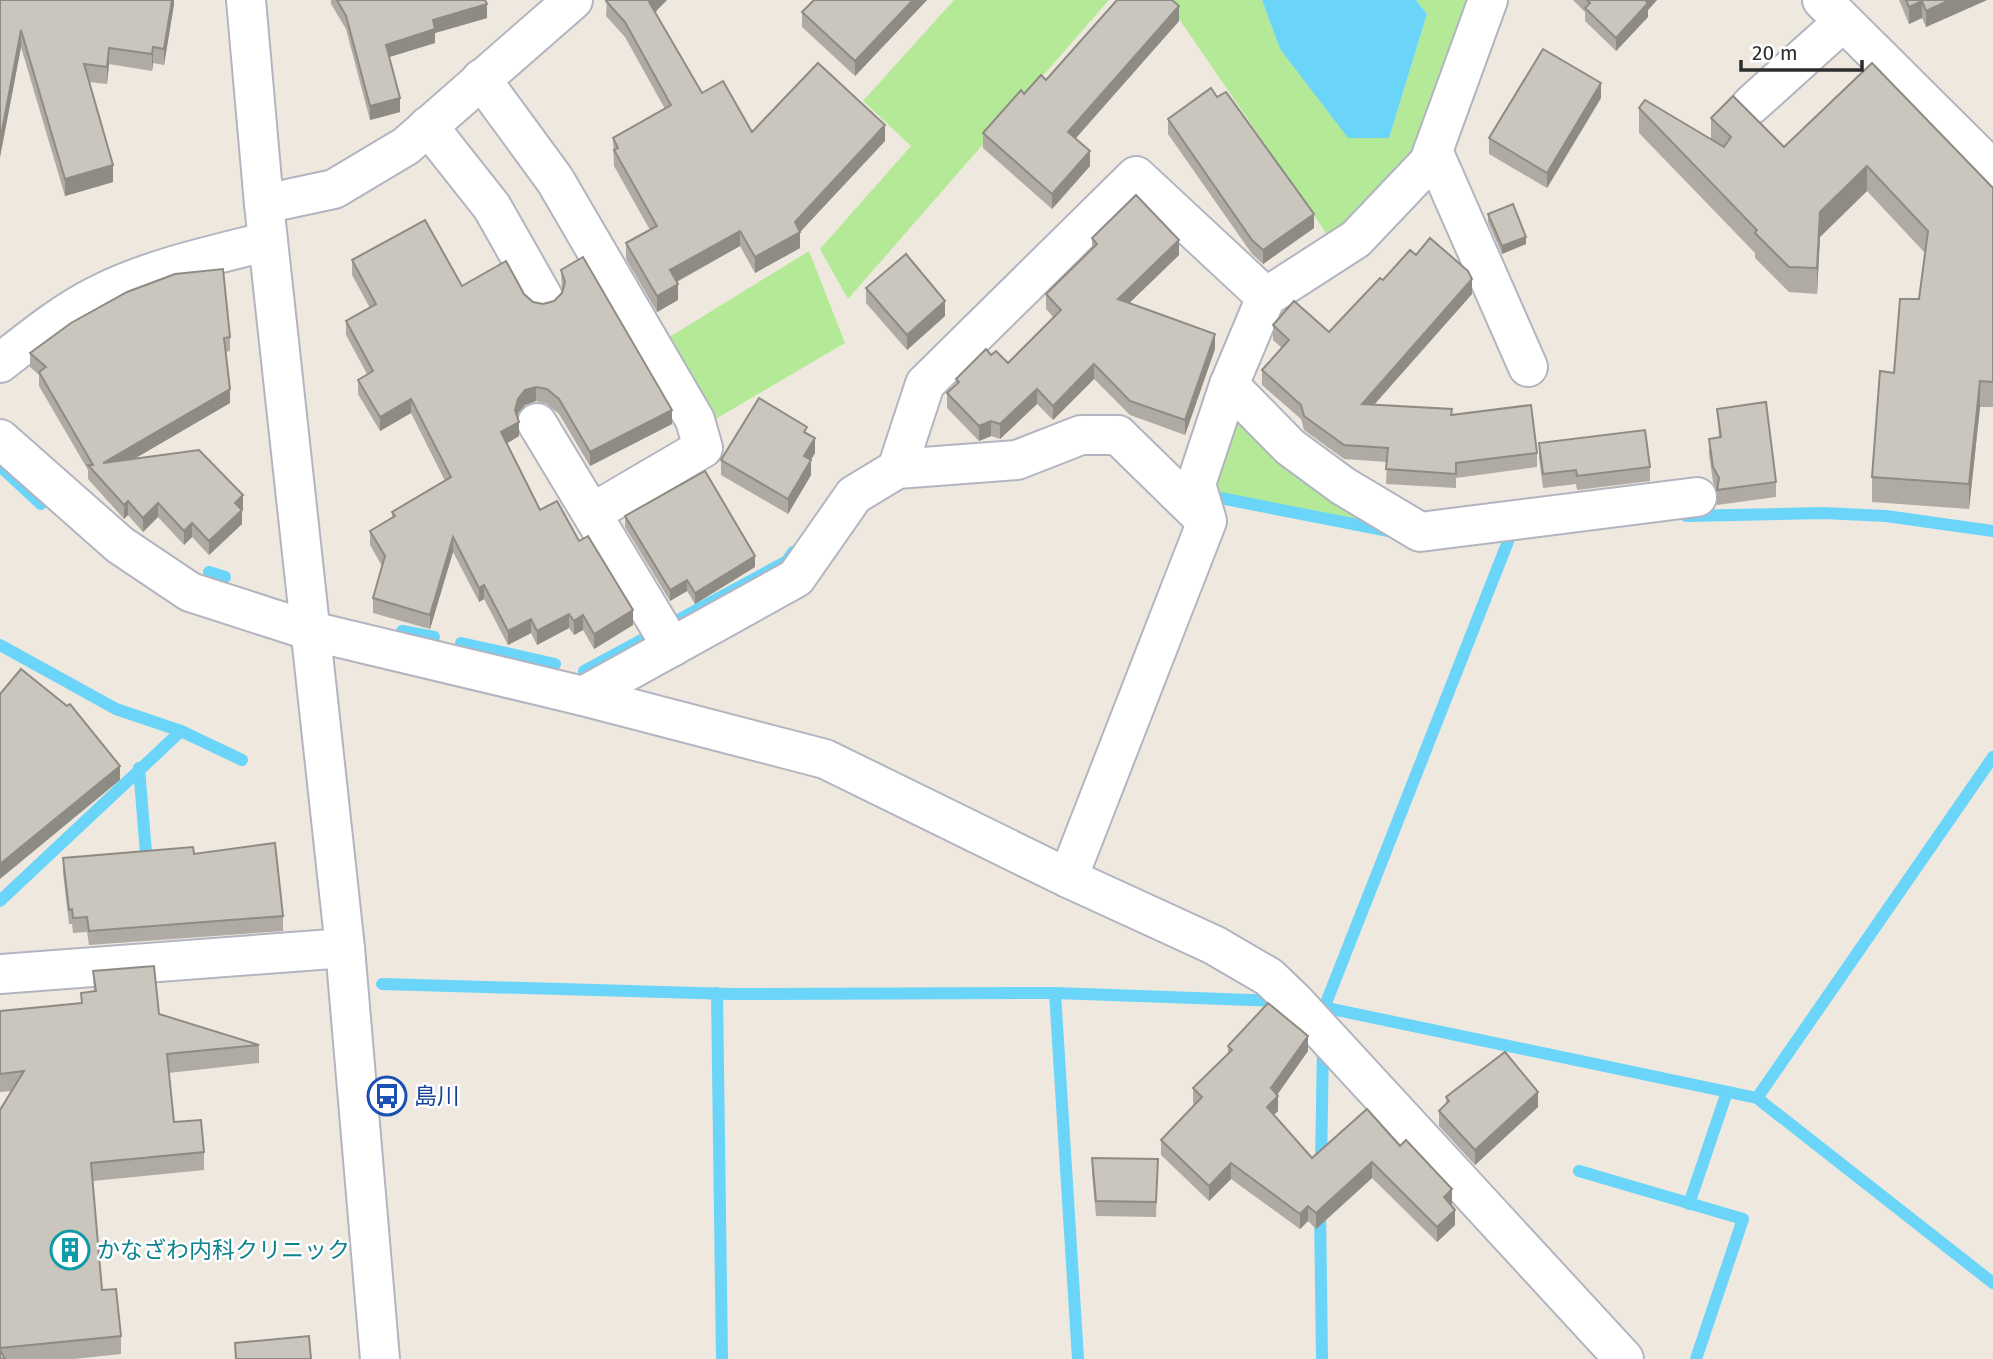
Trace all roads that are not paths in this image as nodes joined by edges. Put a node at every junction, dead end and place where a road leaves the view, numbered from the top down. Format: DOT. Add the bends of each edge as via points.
graph roads {
  1 [pos="246,0"];
  2 [pos="573,0"];
  3 [pos="1488,0"];
  4 [pos="1833,11"];
  5 [pos="481,79"];
  6 [pos="1751,105"];
  7 [pos="428,126"];
  8 [pos="1433,151"];
  9 [pos="1993,170"];
  10 [pos="266,222"];
  11 [pos="543,297"];
  12 [pos="1266,297"];
  13 [pos="0,363"];
  14 [pos="1528,367"];
  15 [pos="1229,385"];
  16 [pos="537,423"];
  17 [pos="0,439"];
  18 [pos="897,469"];
  19 [pos="1697,497"];
  20 [pos="592,513"];
  21 [pos="1207,521"];
  22 [pos="311,631"];
  23 [pos="672,647"];
  24 [pos="583,696"];
  25 [pos="1068,878"];
  26 [pos="345,948"];
  27 [pos="0,974"];
  28 [pos="380,1359"];
  29 [pos="1624,1359"];
  1 -- 10 [label="street"];
  2 -- 5 [label="street"];
  3 -- 8 [label="street"];
  4 -- 6 [label="street"];
  4 -- 9 [label="street"];
  5 -- 7 [label="street"];
  5 -- 20 [label="street" via="555,180 695,421 703,448"];
  7 -- 10 [label="street" via="405,146 334,189"];
  7 -- 11 [label="street" via="492,207"];
  8 -- 12 [label="street" via="1429,162 1356,239"];
  8 -- 14 [label="street"];
  10 -- 13 [label="street" via="97,295"];
  10 -- 22 [label="street"];
  12 -- 15 [label="street"];
  12 -- 18 [label="street" via="1136,176 925,384"];
  15 -- 19 [label="street" via="1290,447 1419,549"];
  15 -- 21 [label="street" via="1196,484"];
  16 -- 20 [label="street"];
  17 -- 22 [label="street" via="120,545 190,592"];
  18 -- 21 [label="street" via="1017,460 1081,435 1118,435"];
  18 -- 23 [label="street" via="854,495 796,578"];
  20 -- 23 [label="street"];
  21 -- 25 [label="street"];
  22 -- 24 [label="street"];
  22 -- 26 [label="street"];
  23 -- 24 [label="street"];
  24 -- 25 [label="street" via="825,759"];
  25 -- 29 [label="street" via="1163,919 1269,977"];
  26 -- 27 [label="street"];
  26 -- 28 [label="street"];
}
